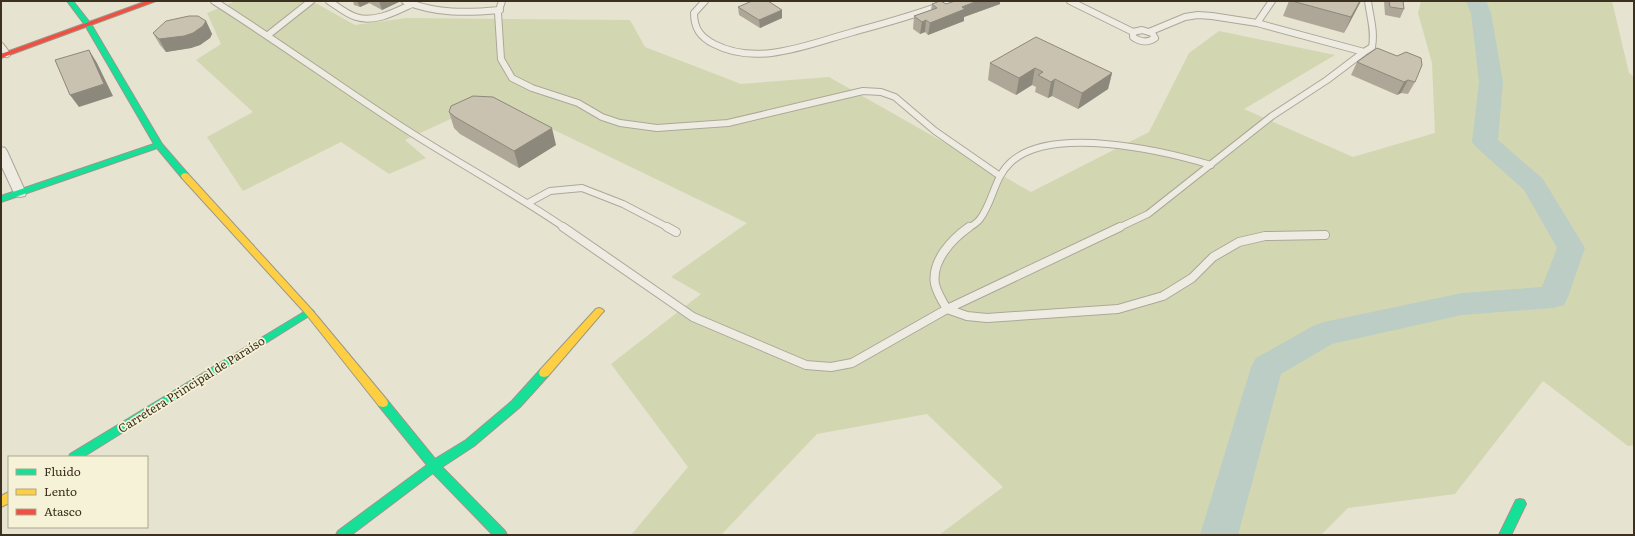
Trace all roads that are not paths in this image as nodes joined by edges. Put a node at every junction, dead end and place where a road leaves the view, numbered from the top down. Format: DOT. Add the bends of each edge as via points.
graph roads {
  1 [pos="70,1"];
  2 [pos="153,1"];
  3 [pos="214,1"];
  4 [pos="311,1"];
  5 [pos="329,1"];
  6 [pos="405,1"];
  7 [pos="502,1"];
  8 [pos="705,1"];
  9 [pos="952,1"];
  10 [pos="1070,1"];
  11 [pos="1272,1"];
  12 [pos="1368,1"];
  13 [pos="412,4"];
  14 [pos="500,10"];
  15 [pos="1257,23"];
  16 [pos="88,24"];
  17 [pos="1133,32"];
  18 [pos="1149,32"];
  19 [pos="268,35"];
  20 [pos="1,46"];
  21 [pos="1364,52"];
  22 [pos="4,55"];
  23 [pos="159,145"];
  24 [pos="1,151"];
  25 [pos="1211,165"];
  26 [pos="1000,176"];
  27 [pos="20,192"];
  28 [pos="1,199"];
  29 [pos="528,204"];
  30 [pos="676,232"];
  31 [pos="1325,235"];
  32 [pos="947,309"];
  33 [pos="599,311"];
  34 [pos="309,312"];
  35 [pos="76,456"];
  36 [pos="434,466"];
  37 [pos="1520,504"];
  38 [pos="342,535"];
  39 [pos="501,535"];
  40 [pos="1505,535"];
  1 -- 16 [label="street"];
  2 -- 16 [label="street"];
  3 -- 19 [label="lane"];
  4 -- 19 [label="lane"];
  5 -- 13 [label="lane" via="355,16 366,19 379,17"];
  6 -- 13 [label="lane"];
  7 -- 14 [label="lane"];
  8 -- 9 [label="lane" via="694,13 694,22 699,33 723,48 754,54 780,51 826,40"];
  10 -- 17 [label="lane"];
  11 -- 15 [label="lane"];
  12 -- 21 [label="lane" via="1374,40 1372,47"];
  13 -- 14 [label="lane" via="438,11 468,13"];
  14 -- 26 [label="lane" via="498,13 502,60 512,78 532,88 578,103 602,117 620,123 657,128 728,123 863,91 881,92 895,97 935,131"];
  15 -- 18 [label="lane" via="1198,15 1185,17"];
  15 -- 21 [label="lane"];
  16 -- 22 [label="street"];
  16 -- 23 [label="street"];
  17 -- 18 [label="lane"];
  17 -- 18 [label="lane" via="1133,37 1145,42 1155,38"];
  19 -- 29 [label="lane" via="391,120"];
  20 -- 22 [label="lane"];
  21 -- 25 [label="lane" via="1272,116"];
  23 -- 27 [label="street"];
  23 -- 34 [label="street" via="192,185"];
  24 -- 27 [label="street"];
  25 -- 26 [label="lane" via="1167,152 1128,146 1052,145 1028,152 1013,161"];
  25 -- 32 [label="lane" via="1148,214"];
  26 -- 32 [label="lane" via="980,219 955,238 941,256 935,275 935,287"];
  27 -- 28 [label="street"];
  29 -- 30 [label="lane" via="550,192 582,188 623,204"];
  29 -- 32 [label="lane" via="693,317 806,366 831,368 852,363"];
  31 -- 32 [label="lane" via="1265,236 1239,242 1213,257 1192,278 1163,296 1118,309 987,318 967,316"];
  33 -- 36 [label="street" via="516,404 470,443"];
  34 -- 35 [label="street, Carretera Principal de Paraíso"];
  34 -- 36 [label="street"];
  36 -- 38 [label="street"];
  36 -- 39 [label="street"];
  37 -- 40 [label="street"];
}
